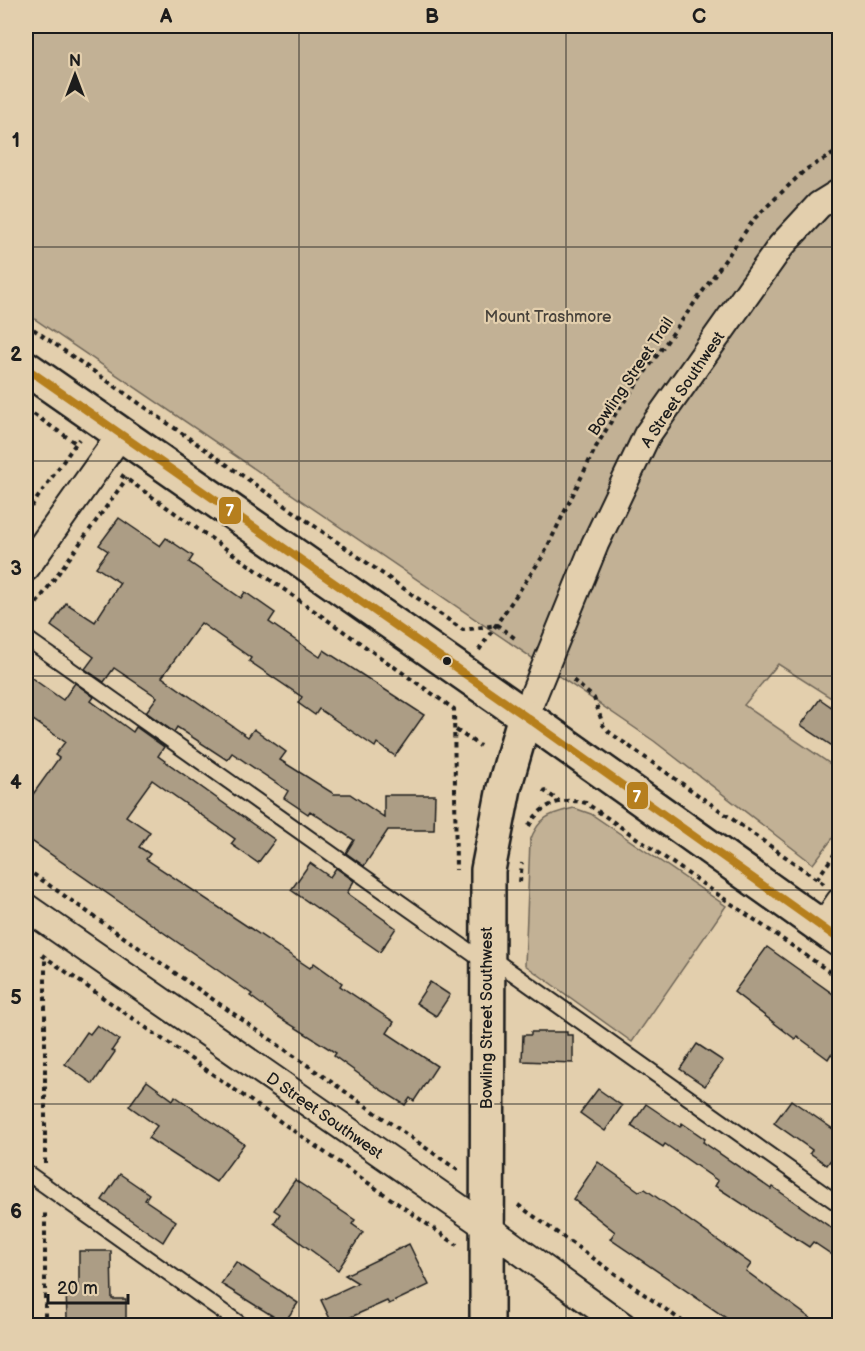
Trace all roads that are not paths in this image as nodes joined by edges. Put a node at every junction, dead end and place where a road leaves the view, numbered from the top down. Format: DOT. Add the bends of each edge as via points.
graph roads {
  1 [pos="840,192"];
  2 [pos="26,368"];
  3 [pos="121,434"];
  4 [pos="26,568"];
  5 [pos="26,638"];
  6 [pos="525,716"];
  7 [pos="28,914"];
  8 [pos="832,914"];
  9 [pos="486,959"];
  10 [pos="26,1172"];
  11 [pos="840,1204"];
  12 [pos="487,1227"];
  13 [pos="243,1326"];
  14 [pos="487,1326"];
  15 [pos="623,1326"];
  1 -- 6 [label="street, A Street Southwest" via="819,205 781,246 647,435 595,544"];
  2 -- 3 [label="main road"];
  3 -- 4 [label="street"];
  3 -- 6 [label="main road"];
  5 -- 9 [label="lane"];
  6 -- 8 [label="main road"];
  6 -- 9 [label="main road, Bowling Street Southwest" via="494,829 488,870"];
  7 -- 12 [label="street, D Street Southwest"];
  9 -- 11 [label="lane"];
  9 -- 12 [label="main road, Bowling Street Southwest"];
  10 -- 13 [label="lane"];
  12 -- 14 [label="main road, Bowling Street Southwest"];
  12 -- 15 [label="street, D Street Southwest"];
}
